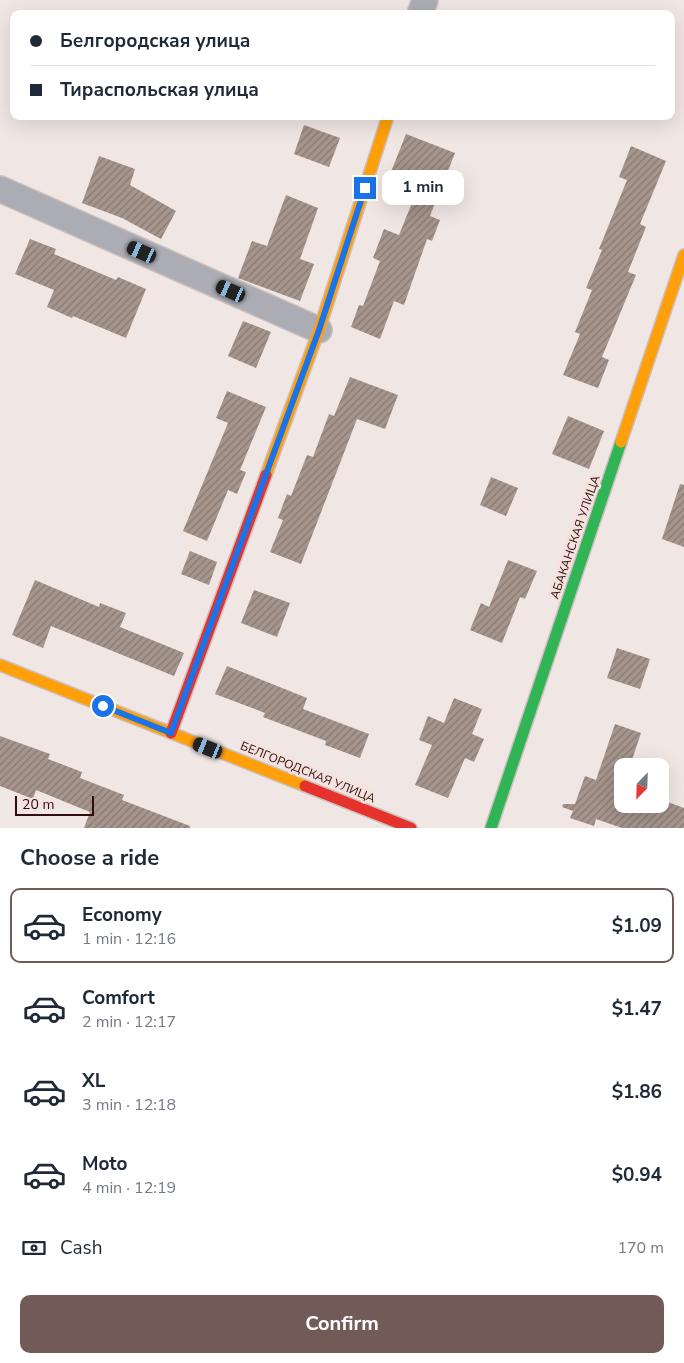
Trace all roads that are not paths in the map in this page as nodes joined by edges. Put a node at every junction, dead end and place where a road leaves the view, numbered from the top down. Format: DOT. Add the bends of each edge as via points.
graph roads {
  1 [pos="387,120"];
  2 [pos="0,189"];
  3 [pos="684,255"];
  4 [pos="319,330"];
  5 [pos="0,665"];
  6 [pos="171,733"];
  7 [pos="411,828"];
  8 [pos="491,828"];
  1 -- 4 [label="street"];
  2 -- 4 [label="street"];
  3 -- 8 [label="street, АБАКАНСКАЯ УЛИЦА"];
  4 -- 6 [label="street"];
  5 -- 6 [label="street, БЕЛГОРОДСКАЯ УЛИЦА"];
  6 -- 7 [label="street, БЕЛГОРОДСКАЯ УЛИЦА"];
}
